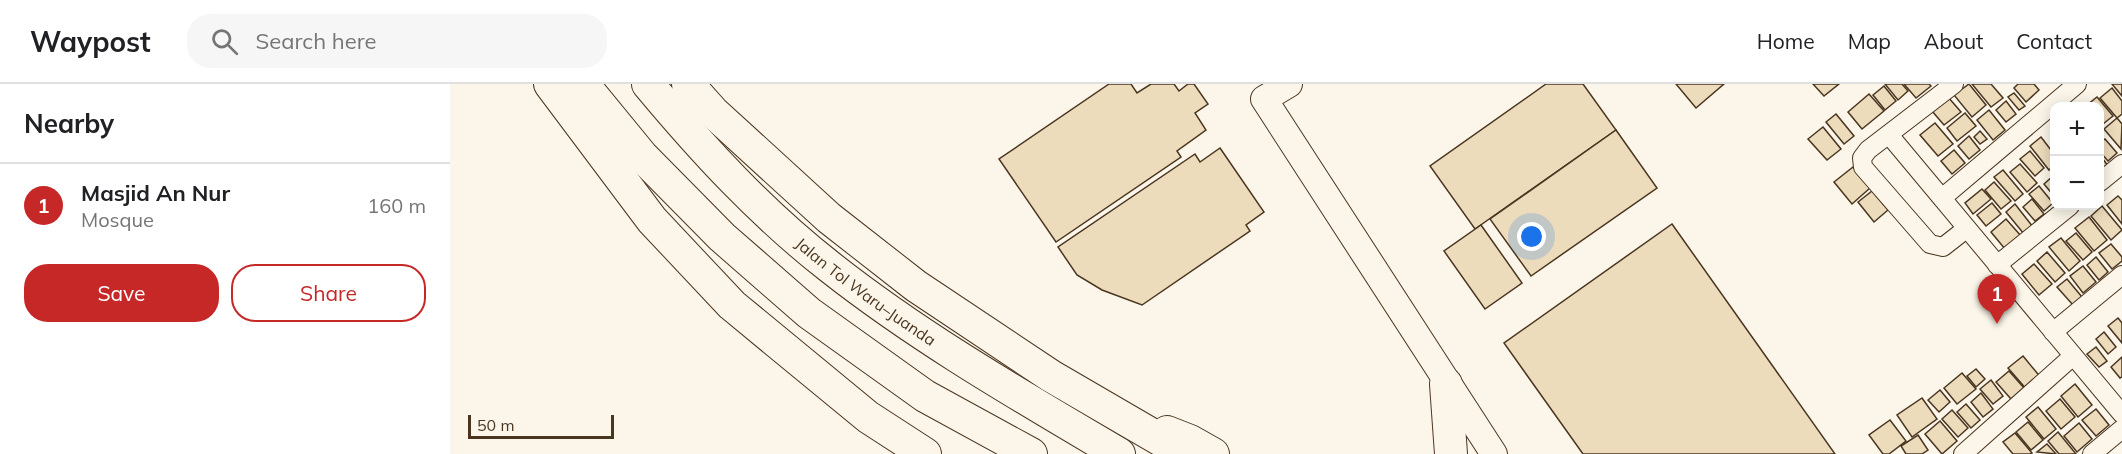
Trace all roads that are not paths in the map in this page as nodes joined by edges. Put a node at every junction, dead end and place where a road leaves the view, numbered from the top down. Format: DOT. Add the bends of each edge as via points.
graph roads {
  1 [pos="550,84"];
  2 [pos="583,84"];
  3 [pos="648,84"];
  4 [pos="688,84"];
  5 [pos="1288,84"];
  6 [pos="1954,84"];
  7 [pos="2077,84"];
  8 [pos="1890,136"];
  9 [pos="2122,164"];
  10 [pos="2104,179"];
  11 [pos="1942,198"];
  12 [pos="2065,210"];
  13 [pos="1966,229"];
  14 [pos="1997,265"];
  15 [pos="2122,275"];
  16 [pos="2053,332"];
  17 [pos="2073,356"];
  18 [pos="1446,384"];
  19 [pos="1112,412"];
  20 [pos="2121,416"];
  21 [pos="926,454"];
  22 [pos="1031,454"];
  23 [pos="1119,454"];
  24 [pos="1185,454"];
  25 [pos="1213,454"];
  26 [pos="1451,454"];
  27 [pos="1494,454"];
  28 [pos="1963,454"];
  29 [pos="2092,454"];
  1 -- 21 [label="highway" via="652,220 732,305 868,417"];
  2 -- 22 [label="highway" via="642,156 722,237 809,313 925,396"];
  3 -- 23 [label="highway, Jalan Tol Waru–Juanda" via="753,200 830,267 940,345"];
  4 -- 19 [label="highway" via="713,112 829,218 916,286"];
  5 -- 18 [label="street" via="1264,99"];
  6 -- 8 [label="street"];
  7 -- 11 [label="street"];
  8 -- 11 [label="street"];
  8 -- 13 [label="street" via="1868,150 1862,158 1863,167 1930,244 1943,247"];
  9 -- 10 [label="street"];
  11 -- 13 [label="street"];
  12 -- 14 [label="street"];
  13 -- 14 [label="street"];
  14 -- 16 [label="street"];
  15 -- 16 [label="street"];
  16 -- 17 [label="street"];
  17 -- 20 [label="street"];
  17 -- 28 [label="street"];
  18 -- 26 [label="highway"];
  18 -- 27 [label="street"];
  19 -- 24 [label="highway"];
  19 -- 25 [label="highway" via="1190,441"];
  20 -- 29 [label="street"];
}
